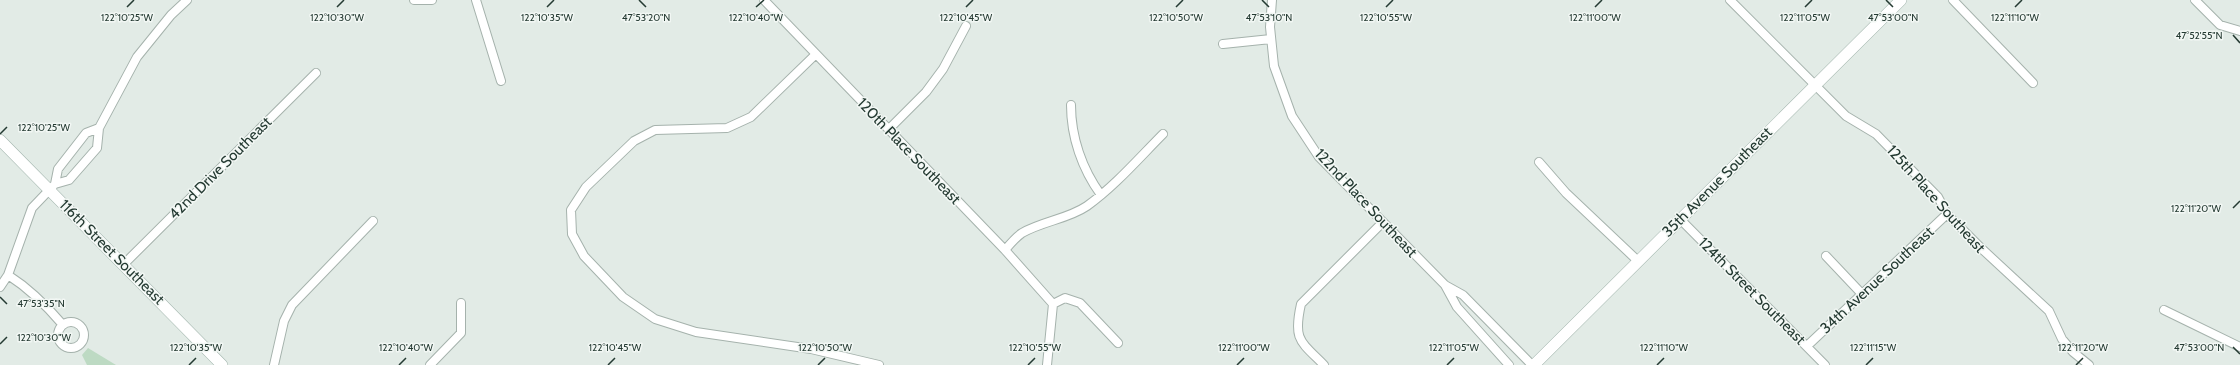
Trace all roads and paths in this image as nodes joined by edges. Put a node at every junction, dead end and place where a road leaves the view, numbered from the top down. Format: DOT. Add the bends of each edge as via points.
graph roads {
  1 [pos="187,0"];
  2 [pos="414,0"];
  3 [pos="432,0"];
  4 [pos="476,0"];
  5 [pos="1272,0"];
  6 [pos="1730,0"];
  7 [pos="1901,0"];
  8 [pos="1953,0"];
  9 [pos="2195,0"];
  10 [pos="768,1"];
  11 [pos="966,26"];
  12 [pos="2240,31"];
  13 [pos="1271,39"];
  14 [pos="1223,44"];
  15 [pos="815,55"];
  16 [pos="316,73"];
  17 [pos="501,81"];
  18 [pos="2033,83"];
  19 [pos="1815,85"];
  20 [pos="1071,105"];
  21 [pos="99,128"];
  22 [pos="889,129"];
  23 [pos="1163,134"];
  24 [pos="0,140"];
  25 [pos="1539,162"];
  26 [pos="52,187"];
  27 [pos="1100,195"];
  28 [pos="1947,214"];
  29 [pos="1680,218"];
  30 [pos="373,221"];
  31 [pos="1383,222"];
  32 [pos="1005,250"];
  33 [pos="1826,256"];
  34 [pos="1638,261"];
  35 [pos="124,264"];
  36 [pos="8,275"];
  37 [pos="1445,285"];
  38 [pos="0,288"];
  39 [pos="1861,293"];
  40 [pos="461,303"];
  41 [pos="1053,304"];
  42 [pos="2164,310"];
  43 [pos="63,325"];
  44 [pos="1118,343"];
  45 [pos="1807,346"];
  46 [pos="2240,347"];
  47 [pos="222,365"];
  48 [pos="274,365"];
  49 [pos="430,365"];
  50 [pos="879,365"];
  51 [pos="1047,365"];
  52 [pos="1324,365"];
  53 [pos="1509,365"];
  54 [pos="1533,365"];
  55 [pos="1824,365"];
  56 [pos="2089,365"];
  1 -- 21 [label="street" via="137,58"];
  2 -- 3 [label="street"];
  4 -- 17 [label="street"];
  5 -- 13 [label="street, 122nd Place Southeast"];
  6 -- 19 [label="street, 125th Place Southeast"];
  7 -- 19 [label="street, 35th Avenue Southeast"];
  8 -- 18 [label="street"];
  9 -- 12 [label="street" via="2220,25"];
  10 -- 15 [label="street, 120th Place Southeast"];
  11 -- 22 [label="street" via="943,69 926,92"];
  13 -- 14 [label="street"];
  13 -- 31 [label="street, 122nd Place Southeast" via="1274,66 1292,116 1319,157"];
  15 -- 22 [label="street, 120th Place Southeast"];
  15 -- 50 [label="street" via="751,117 727,128 655,130 634,141 586,187 571,210 572,234 584,256 623,297 655,319 696,332 811,349"];
  16 -- 35 [label="street, 42nd Drive Southeast"];
  19 -- 28 [label="street, 125th Place Southeast" via="1846,116 1876,134 1938,197"];
  19 -- 29 [label="street, 35th Avenue Southeast"];
  20 -- 27 [label="street" via="1076,146 1091,182"];
  21 -- 26 [label="street" via="86,134 58,169"];
  21 -- 26 [label="street" via="97,148 69,180"];
  22 -- 32 [label="street, 120th Place Southeast"];
  23 -- 27 [label="street"];
  24 -- 26 [label="street, 116th Street Southeast"];
  25 -- 34 [label="street" via="1566,193"];
  26 -- 35 [label="street, 116th Street Southeast"];
  26 -- 36 [label="street" via="32,208"];
  27 -- 32 [label="street" via="1070,215 1021,234"];
  28 -- 39 [label="street, 34th Avenue Southeast"];
  28 -- 56 [label="street, 125th Place Southeast" via="2049,311 2062,339 2072,352"];
  29 -- 34 [label="street, 35th Avenue Southeast"];
  29 -- 45 [label="street, 124th Street Southeast"];
  30 -- 48 [label="street" via="292,304 284,321"];
  31 -- 37 [label="street, 122nd Place Southeast"];
  31 -- 52 [label="street" via="1301,304 1297,321 1299,340"];
  32 -- 41 [label="street, 120th Place Southeast"];
  33 -- 39 [label="street"];
  34 -- 54 [label="street, 35th Avenue Southeast"];
  35 -- 47 [label="street, 116th Street Southeast"];
  36 -- 38 [label="street"];
  36 -- 43 [label="street" via="32,292"];
  37 -- 53 [label="street, 122nd Place Southeast" via="1457,307"];
  37 -- 54 [label="street, 122nd Place Southeast" via="1464,295"];
  39 -- 45 [label="street, 34th Avenue Southeast"];
  40 -- 49 [label="street" via="461,334"];
  41 -- 44 [label="street" via="1065,298 1080,303"];
  41 -- 51 [label="street"];
  42 -- 46 [label="street"];
  45 -- 55 [label="street, 124th Street Southeast"];
}
